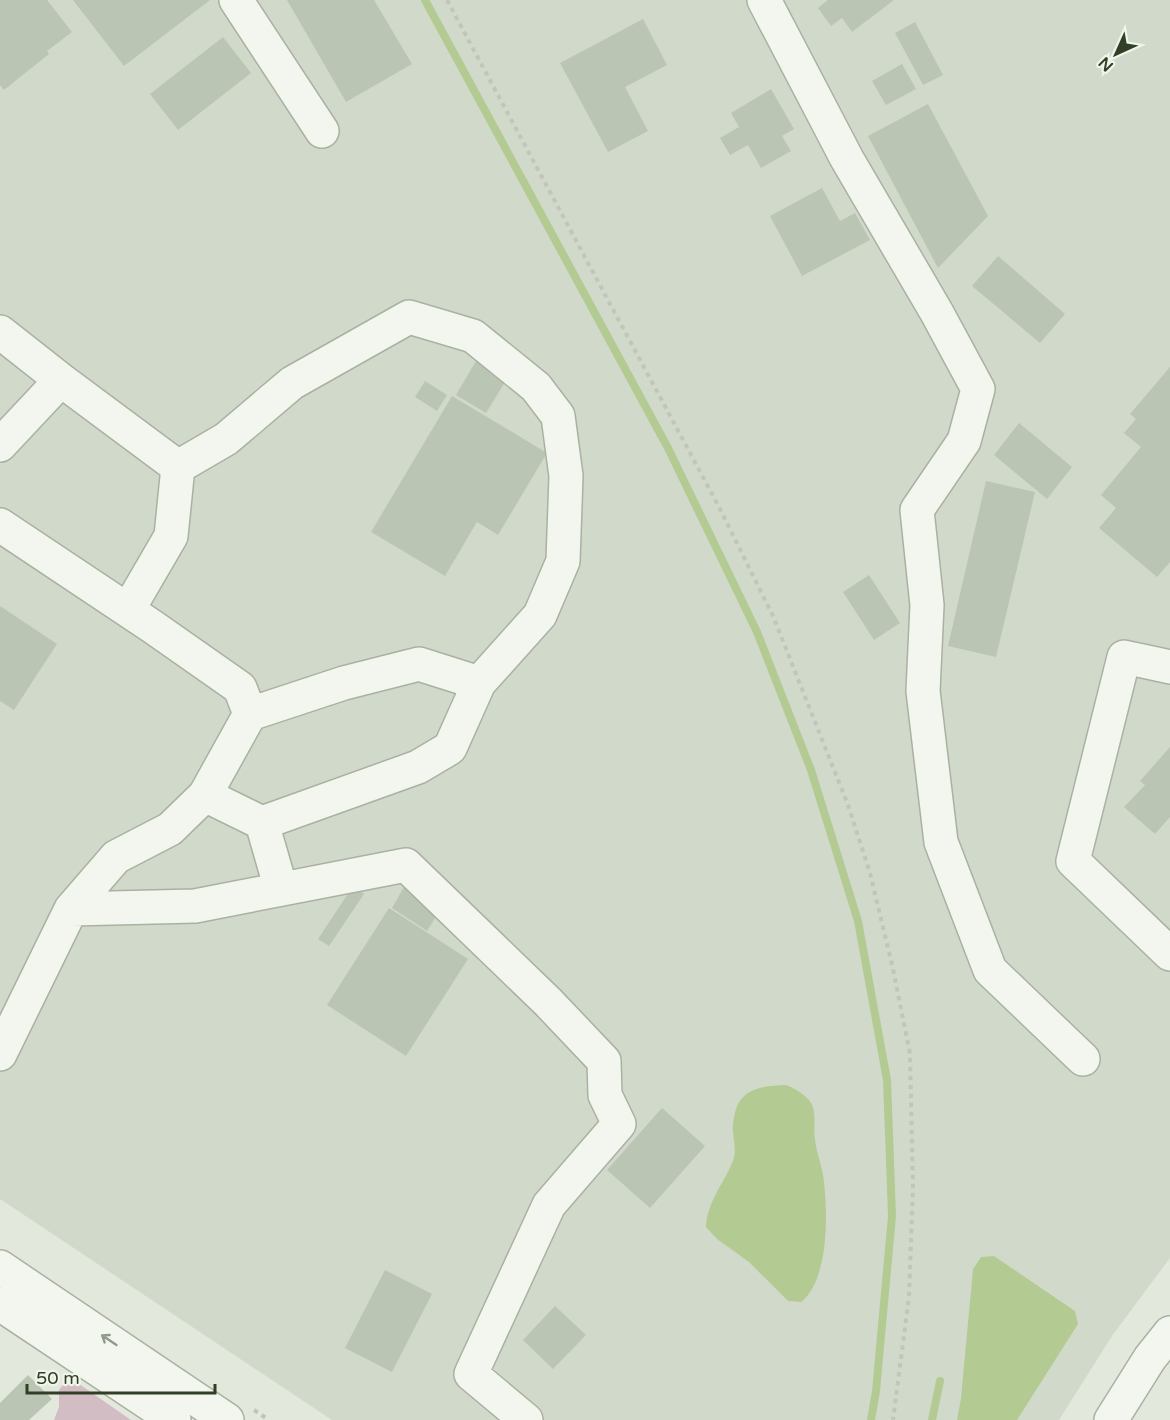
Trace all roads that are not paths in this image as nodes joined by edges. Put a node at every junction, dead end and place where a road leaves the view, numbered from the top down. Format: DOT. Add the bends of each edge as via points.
graph roads {
  1 [pos="236,0"];
  2 [pos="764,0"];
  3 [pos="322,131"];
  4 [pos="0,332"];
  5 [pos="61,380"];
  6 [pos="0,445"];
  7 [pos="178,467"];
  8 [pos="0,525"];
  9 [pos="128,610"];
  10 [pos="1170,667"];
  11 [pos="479,683"];
  12 [pos="250,714"];
  13 [pos="205,795"];
  14 [pos="262,823"];
  15 [pos="280,889"];
  16 [pos="71,909"];
  17 [pos="1170,954"];
  18 [pos="0,1054"];
  19 [pos="1083,1059"];
  20 [pos="0,1267"];
  21 [pos="0,1304"];
  22 [pos="1170,1333"];
  23 [pos="174,1420"];
  24 [pos="227,1420"];
  25 [pos="526,1420"];
  26 [pos="1111,1420"];
  1 -- 3 [label="street"];
  2 -- 19 [label="street" via="847,159 978,389 964,441 917,510 927,605 923,691 941,842 990,970"];
  4 -- 5 [label="street"];
  5 -- 6 [label="street"];
  5 -- 7 [label="street"];
  7 -- 9 [label="street" via="171,536"];
  7 -- 11 [label="street" via="226,439 292,383 409,317 473,336 536,387 558,416 566,476 563,561 540,615"];
  8 -- 9 [label="street"];
  9 -- 12 [label="street" via="240,688"];
  10 -- 17 [label="street" via="1124,657 1073,861"];
  11 -- 12 [label="street" via="419,664 344,682"];
  11 -- 14 [label="street" via="450,748 418,767"];
  12 -- 13 [label="street"];
  13 -- 14 [label="street"];
  13 -- 16 [label="street" via="170,829 116,856"];
  14 -- 15 [label="street"];
  15 -- 16 [label="street" via="195,906"];
  15 -- 25 [label="street" via="406,865 604,1061 605,1095 619,1124 549,1205 471,1374"];
  16 -- 18 [label="street"];
  24 -- 20 [label="street, one-way"];
  21 -- 23 [label="street"];
  22 -- 26 [label="street"];
}
